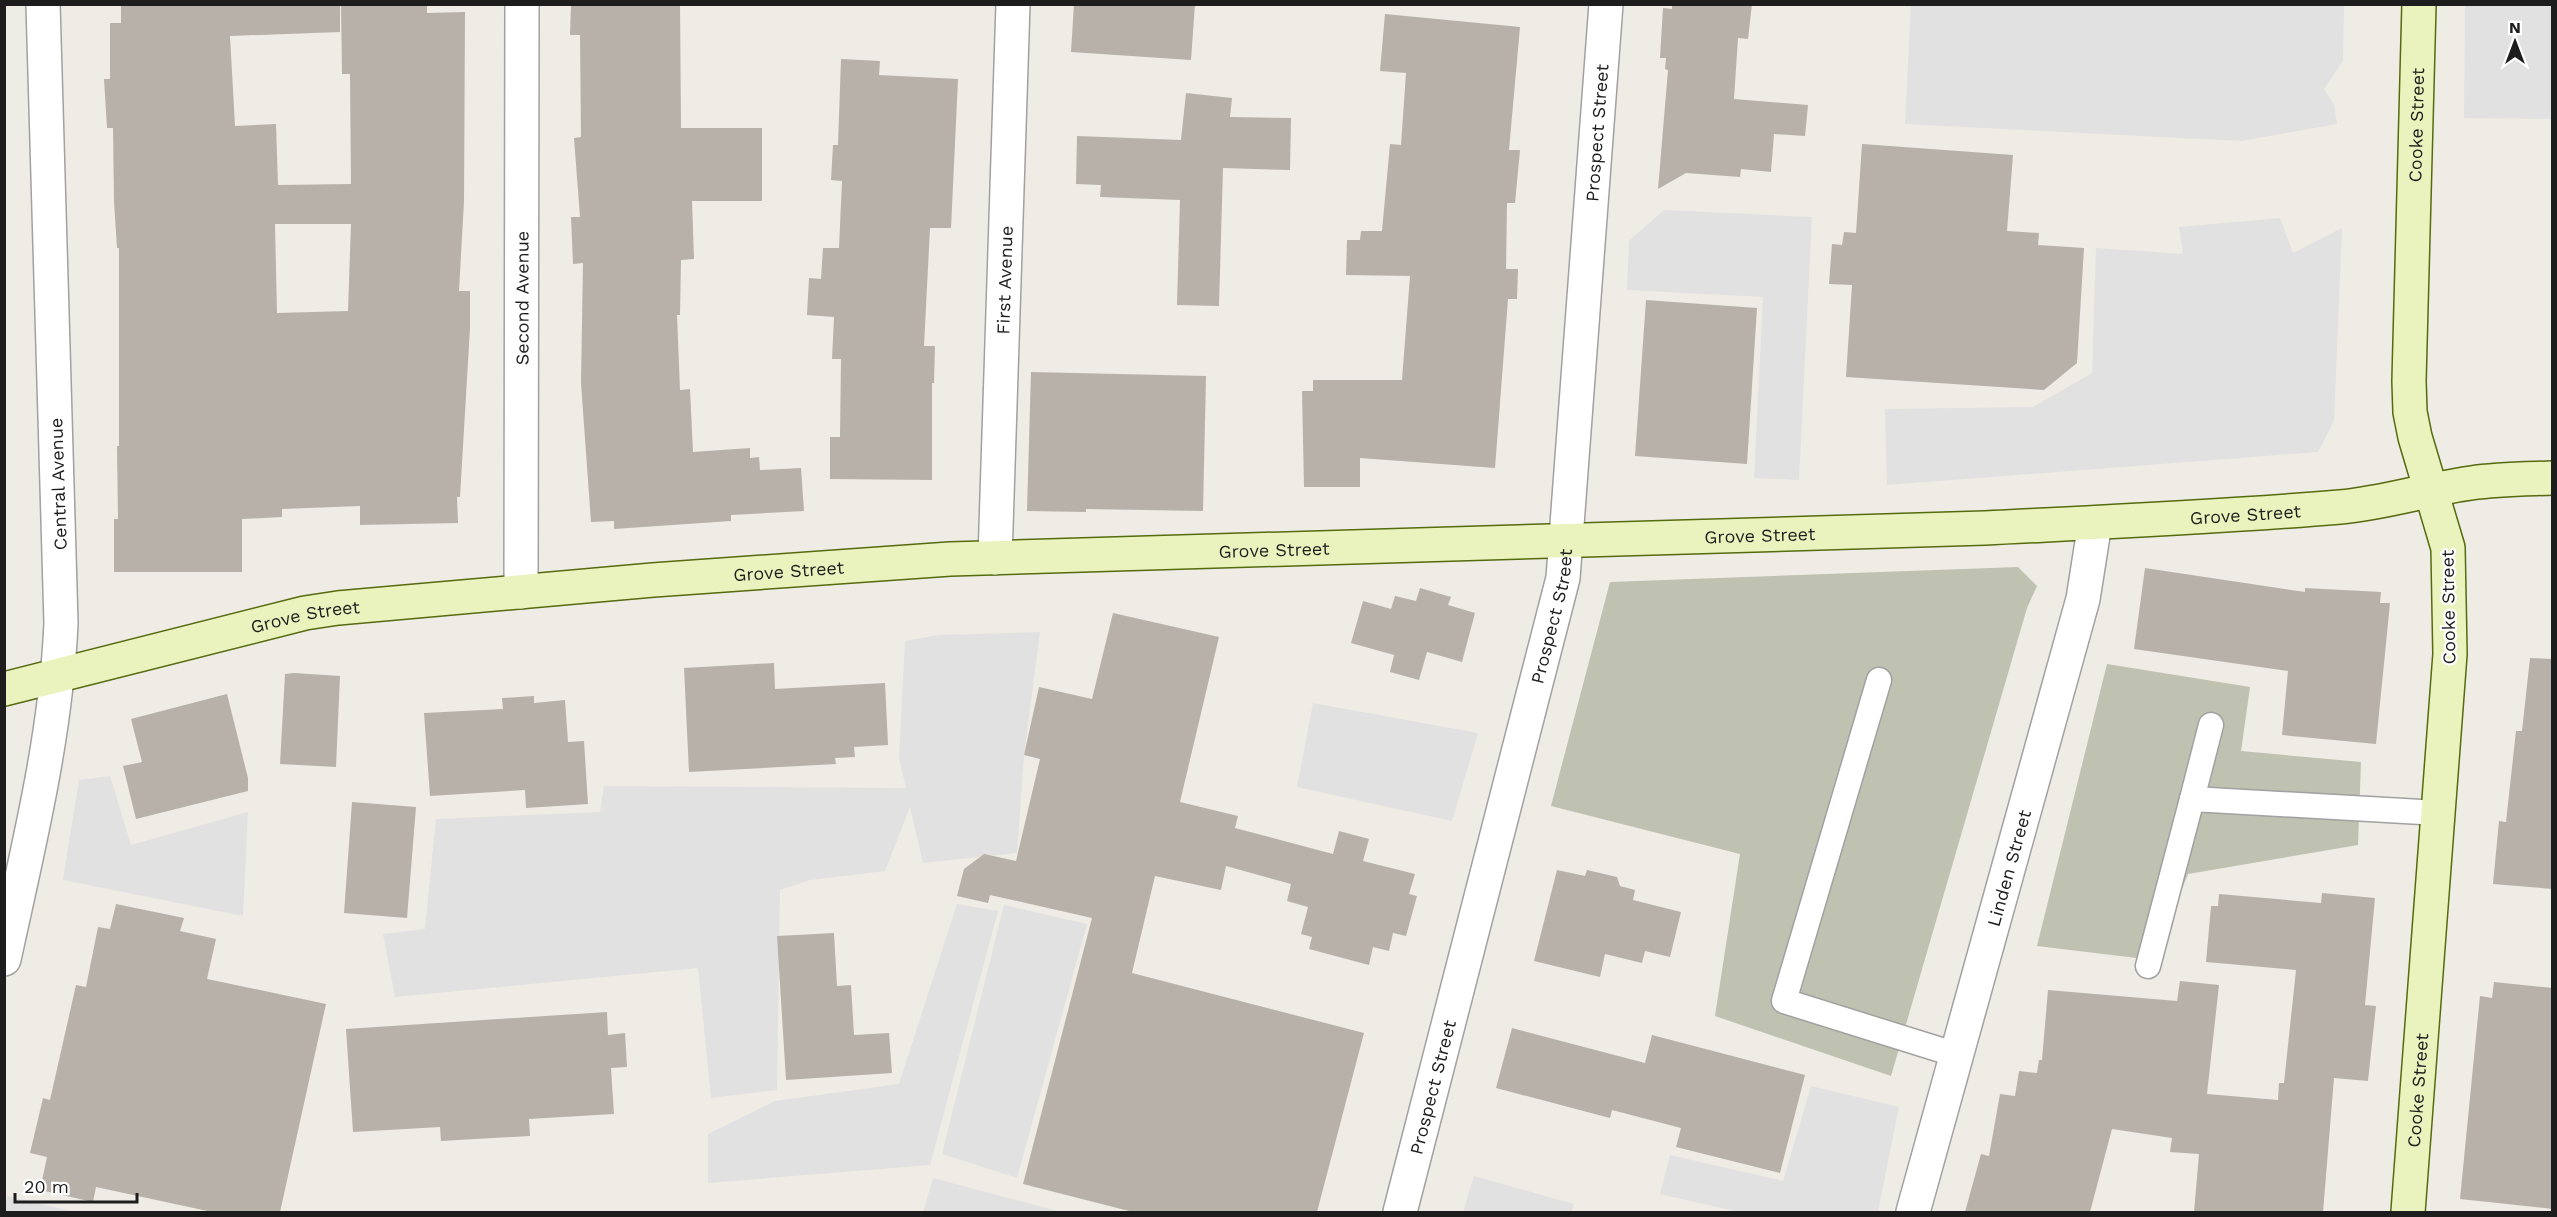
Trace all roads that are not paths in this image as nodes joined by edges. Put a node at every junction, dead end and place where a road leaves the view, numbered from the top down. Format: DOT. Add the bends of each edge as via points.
graph roads {
  1 [pos="43,4"];
  2 [pos="522,4"];
  3 [pos="1013,4"];
  4 [pos="1606,4"];
  5 [pos="2419,4"];
  6 [pos="2553,478"];
  7 [pos="2431,491"];
  8 [pos="2095,523"];
  9 [pos="1567,540"];
  10 [pos="995,558"];
  11 [pos="520,592"];
  12 [pos="57,676"];
  13 [pos="1879,680"];
  14 [pos="4,689"];
  15 [pos="2211,725"];
  16 [pos="2192,799"];
  17 [pos="2439,813"];
  18 [pos="4,959"];
  19 [pos="2148,966"];
  20 [pos="1957,1055"];
  21 [pos="1400,1212"];
  22 [pos="1913,1212"];
  23 [pos="2408,1212"];
  1 -- 12 [label="street, Central Avenue" via="61,584"];
  2 -- 11 [label="street, Second Avenue"];
  3 -- 10 [label="street, First Avenue"];
  4 -- 9 [label="street, Prospect Street"];
  5 -- 7 [label="main road, Cooke Street" via="2409,381 2415,437"];
  6 -- 7 [label="main road, Grove Street" via="2489,480"];
  7 -- 8 [label="main road, Grove Street" via="2343,507"];
  7 -- 17 [label="main road, Cooke Street" via="2442,523 2449,564 2450,654"];
  8 -- 9 [label="main road, Grove Street"];
  8 -- 20 [label="street, Linden Street" via="2083,598"];
  9 -- 10 [label="main road, Grove Street"];
  9 -- 21 [label="street, Prospect Street" via="1554,621"];
  10 -- 11 [label="main road, Grove Street"];
  11 -- 12 [label="main road, Grove Street" via="305,613"];
  12 -- 14 [label="main road, Grove Street"];
  12 -- 18 [label="street, Central Avenue" via="47,754"];
  13 -- 20 [label="lane" via="1784,1001"];
  15 -- 16 [label="lane"];
  16 -- 17 [label="lane"];
  16 -- 19 [label="lane"];
  17 -- 23 [label="main road, Cooke Street"];
  20 -- 22 [label="street, Linden Street"];
}
